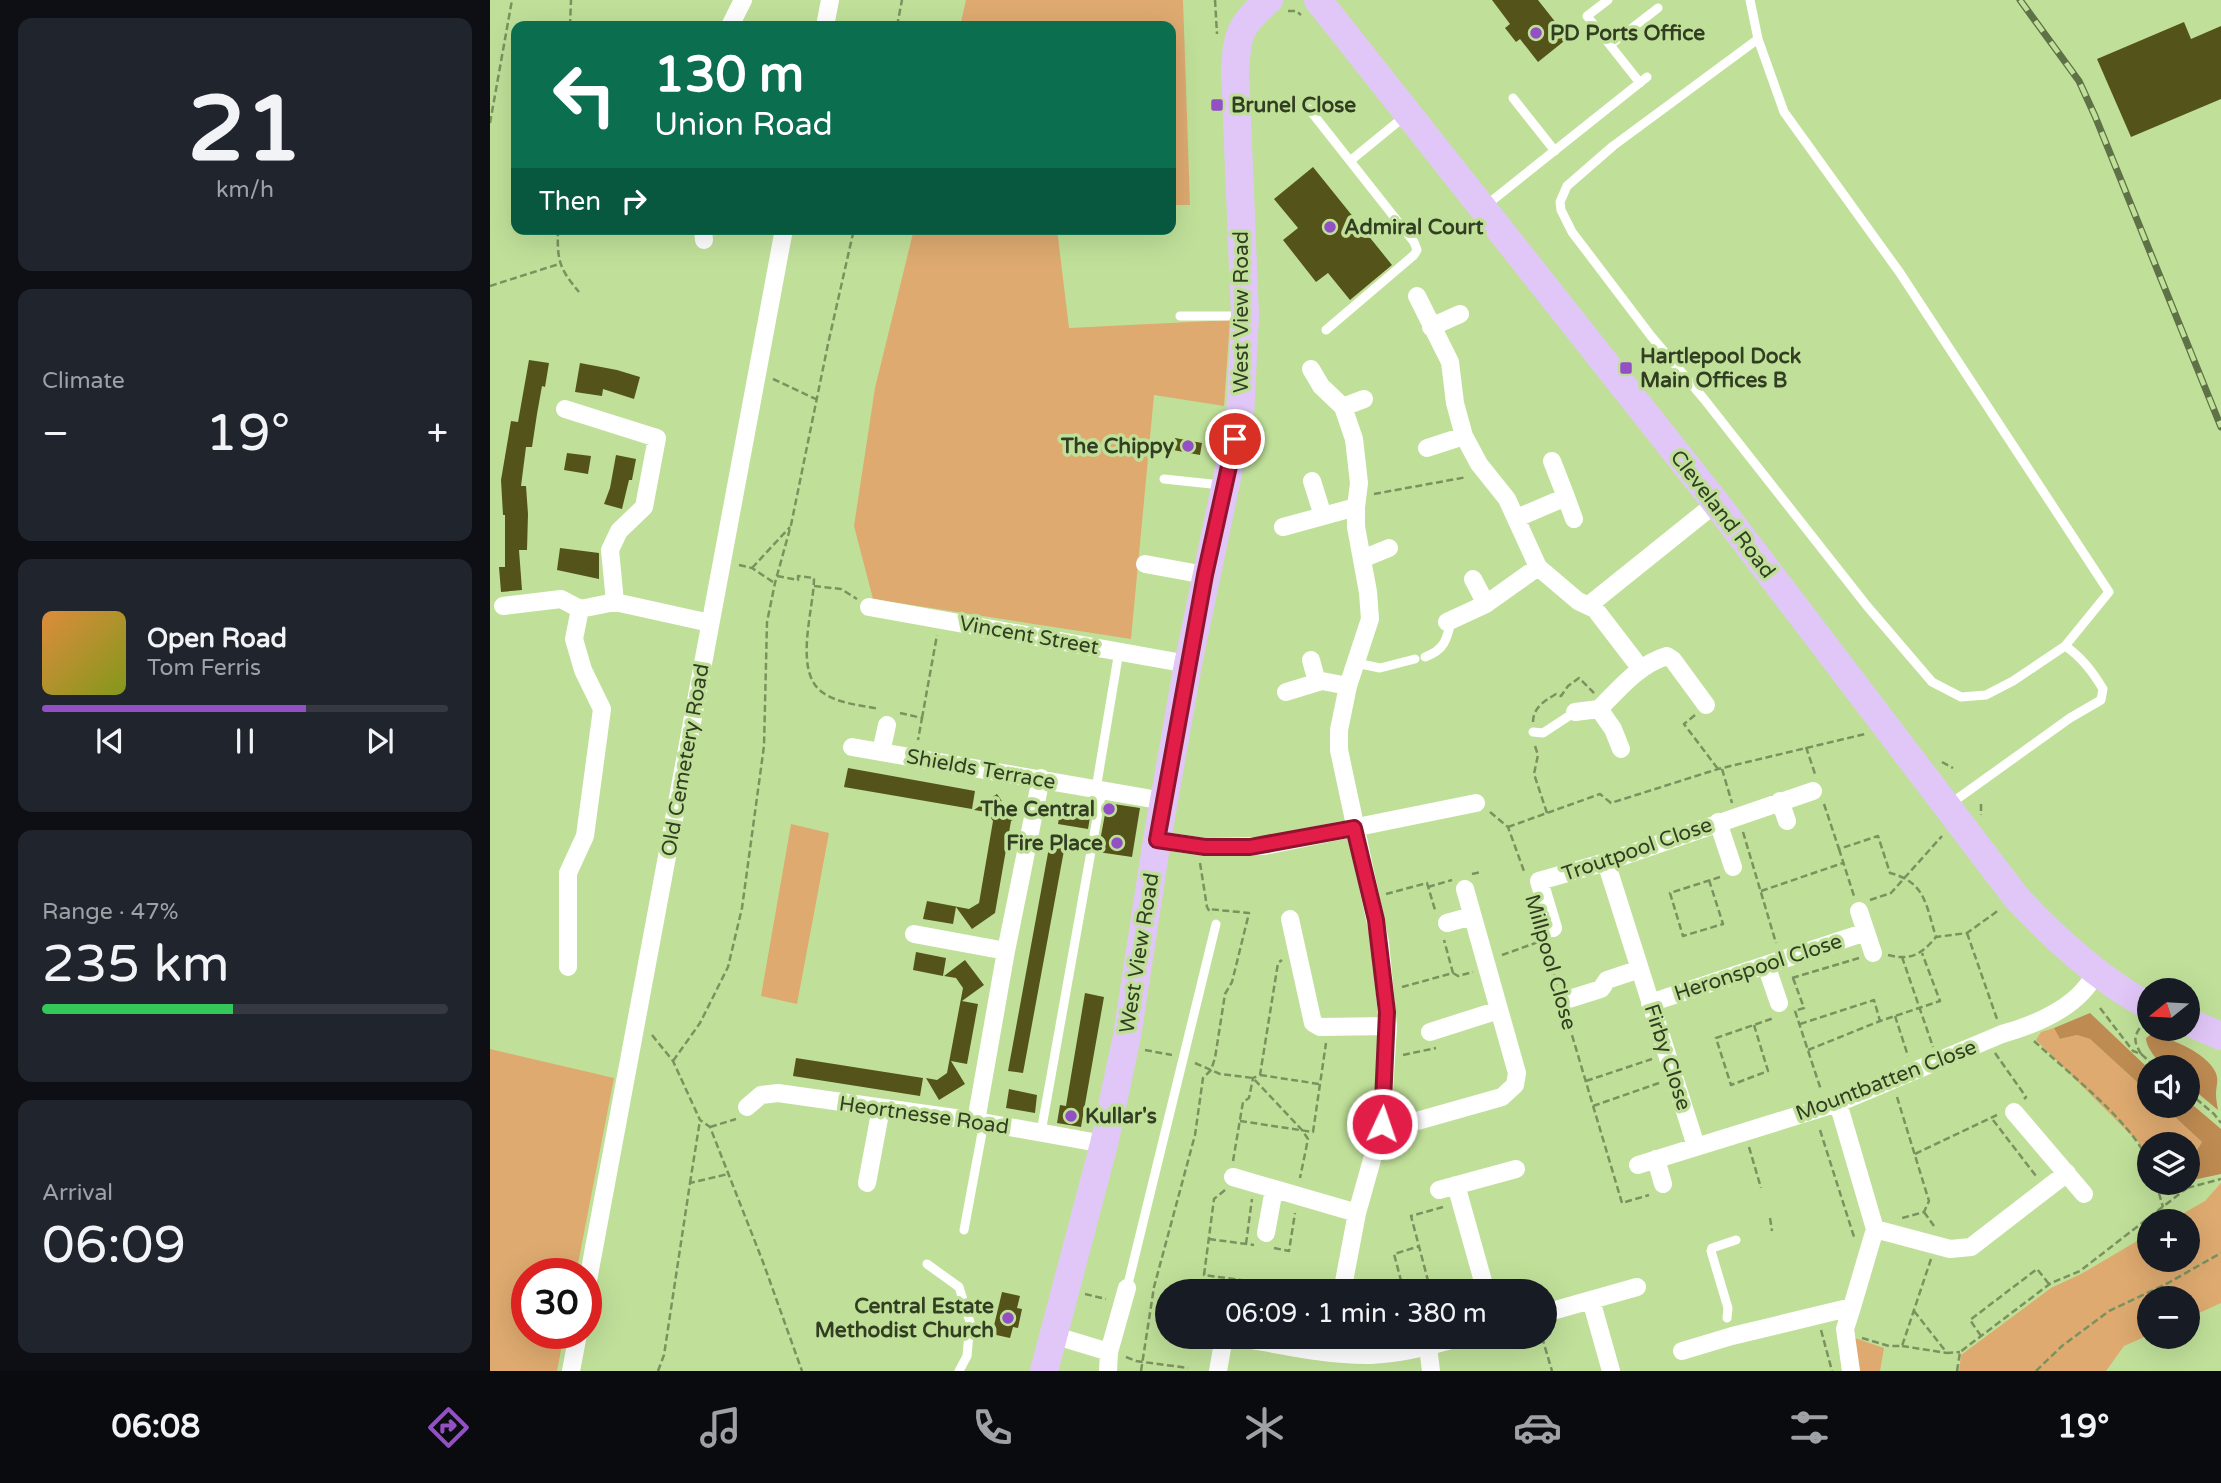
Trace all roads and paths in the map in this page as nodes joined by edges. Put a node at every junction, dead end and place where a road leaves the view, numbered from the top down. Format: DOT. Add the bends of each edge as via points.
graph roads {
  1 [pos="512,0"];
  2 [pos="571,0"];
  3 [pos="743,0"];
  4 [pos="830,0"];
  5 [pos="902,0"];
  6 [pos="1215,0"];
  7 [pos="1269,0"];
  8 [pos="1318,0"];
  9 [pos="1608,0"];
  10 [pos="1750,0"];
  11 [pos="1658,8"];
  12 [pos="570,21"];
  13 [pos="732,21"];
  14 [pos="826,21"];
  15 [pos="898,21"];
  16 [pos="1758,39"];
  17 [pos="1217,45"];
  18 [pos="1610,45"];
  19 [pos="1513,99"];
  20 [pos="1309,108"];
  21 [pos="1409,113"];
  22 [pos="490,124"];
  23 [pos="1555,150"];
  24 [pos="1350,161"];
  25 [pos="1483,208"];
  26 [pos="558,235"];
  27 [pos="783,235"];
  28 [pos="854,235"];
  29 [pos="559,264"];
  30 [pos="490,286"];
  31 [pos="579,292"];
  32 [pos="1418,296"];
  33 [pos="1460,314"];
  34 [pos="1180,316"];
  35 [pos="1245,316"];
  36 [pos="1431,327"];
  37 [pos="1326,330"];
  38 [pos="1311,369"];
  39 [pos="757,371"];
  40 [pos="1363,398"];
  41 [pos="818,400"];
  42 [pos="1343,407"];
  43 [pos="565,409"];
  44 [pos="1464,436"];
  45 [pos="1427,448"];
  46 [pos="1552,461"];
  47 [pos="1465,478"];
  48 [pos="1164,479"];
  49 [pos="1312,481"];
  50 [pos="1226,485"];
  51 [pos="1373,495"];
  52 [pos="1566,497"];
  53 [pos="1716,503"];
  54 [pos="1356,507"];
  55 [pos="1323,516"];
  56 [pos="1517,518"];
  57 [pos="1574,519"];
  58 [pos="791,525"];
  59 [pos="1283,527"];
  60 [pos="1389,548"];
  61 [pos="1362,559"];
  62 [pos="722,561"];
  63 [pos="1145,564"];
  64 [pos="1538,567"];
  65 [pos="752,568"];
  66 [pos="1205,575"];
  67 [pos="777,576"];
  68 [pos="1473,579"];
  69 [pos="775,583"];
  70 [pos="814,586"];
  71 [pos="841,589"];
  72 [pos="615,602"];
  73 [pos="1486,604"];
  74 [pos="1589,605"];
  75 [pos="503,606"];
  76 [pos="869,607"];
  77 [pos="580,609"];
  78 [pos="940,619"];
  79 [pos="1449,622"];
  80 [pos="710,624"];
  81 [pos="2065,646"];
  82 [pos="1119,651"];
  83 [pos="1311,660"];
  84 [pos="1356,663"];
  85 [pos="1188,664"];
  86 [pos="1641,669"];
  87 [pos="1317,682"];
  88 [pos="1348,686"];
  89 [pos="1286,692"];
  90 [pos="1706,705"];
  91 [pos="1599,709"];
  92 [pos="1575,712"];
  93 [pos="888,716"];
  94 [pos="922,718"];
  95 [pos="1532,732"];
  96 [pos="1873,733"];
  97 [pos="852,747"];
  98 [pos="1806,747"];
  99 [pos="1621,749"];
  100 [pos="881,752"];
  101 [pos="915,758"];
  102 [pos="1720,768"];
  103 [pos="1041,778"];
  104 [pos="1099,789"];
  105 [pos="1817,790"];
  106 [pos="1164,801"];
  107 [pos="1780,801"];
  108 [pos="1483,807"];
  109 [pos="1737,816"];
  110 [pos="1948,818"];
  111 [pos="1787,821"];
  112 [pos="1718,822"];
  113 [pos="1508,827"];
  114 [pos="1354,828"];
  115 [pos="1157,840"];
  116 [pos="1201,847"];
  117 [pos="1839,849"];
  118 [pos="1606,862"];
  119 [pos="1843,863"];
  120 [pos="1754,866"];
  121 [pos="1732,871"];
  122 [pos="1905,877"];
  123 [pos="1709,880"];
  124 [pos="1528,885"];
  125 [pos="1465,889"];
  126 [pos="1761,891"];
  127 [pos="1371,898"];
  128 [pos="2005,906"];
  129 [pos="1858,908"];
  130 [pos="1208,909"];
  131 [pos="1472,916"];
  132 [pos="1290,919"];
  133 [pos="1216,924"];
  134 [pos="1442,924"];
  135 [pos="1866,932"];
  136 [pos="1967,933"];
  137 [pos="914,934"];
  138 [pos="1549,934"];
  139 [pos="1936,937"];
  140 [pos="1006,951"];
  141 [pos="1922,954"];
  142 [pos="1298,955"];
  143 [pos="1874,957"];
  144 [pos="1902,957"];
  145 [pos="1485,961"];
  146 [pos="1774,962"];
  147 [pos="568,967"];
  148 [pos="1640,969"];
  149 [pos="2097,970"];
  150 [pos="1793,978"];
  151 [pos="1773,985"];
  152 [pos="1385,992"];
  153 [pos="2137,1000"];
  154 [pos="1563,1001"];
  155 [pos="1650,1003"];
  156 [pos="1919,1008"];
  157 [pos="2100,1008"];
  158 [pos="1499,1010"];
  159 [pos="1780,1011"];
  160 [pos="1796,1011"];
  161 [pos="1895,1016"];
  162 [pos="1880,1021"];
  163 [pos="1800,1024"];
  164 [pos="636,1025"];
  165 [pos="1754,1025"];
  166 [pos="1388,1026"];
  167 [pos="1329,1027"];
  168 [pos="2200,1027"];
  169 [pos="2137,1030"];
  170 [pos="1430,1032"];
  171 [pos="2002,1034"];
  172 [pos="2221,1036"];
  173 [pos="2034,1041"];
  174 [pos="1125,1046"];
  175 [pos="1808,1050"];
  176 [pos="1995,1053"];
  177 [pos="2141,1054"];
  178 [pos="1667,1055"];
  179 [pos="1183,1058"];
  180 [pos="1386,1058"];
  181 [pos="673,1061"];
  182 [pos="1938,1061"];
  183 [pos="1211,1070"];
  184 [pos="1912,1071"];
  185 [pos="1260,1075"];
  186 [pos="1674,1077"];
  187 [pos="1253,1079"];
  188 [pos="1892,1080"];
  189 [pos="1586,1081"];
  190 [pos="1320,1084"];
  191 [pos="1831,1100"];
  192 [pos="2200,1102"];
  193 [pos="1593,1106"];
  194 [pos="747,1107"];
  195 [pos="881,1108"];
  196 [pos="2011,1110"];
  197 [pos="2214,1114"];
  198 [pos="2221,1116"];
  199 [pos="1992,1119"];
  200 [pos="700,1120"];
  201 [pos="1240,1121"];
  202 [pos="980,1122"];
  203 [pos="2221,1123"];
  204 [pos="1382,1124"];
  205 [pos="710,1127"];
  206 [pos="1820,1129"];
  207 [pos="1302,1130"];
  208 [pos="1041,1132"];
  209 [pos="2137,1141"];
  210 [pos="1104,1144"];
  211 [pos="1696,1146"];
  212 [pos="1749,1147"];
  213 [pos="1915,1154"];
  214 [pos="1516,1169"];
  215 [pos="728,1174"];
  216 [pos="2067,1174"];
  217 [pos="1233,1177"];
  218 [pos="2221,1179"];
  219 [pos="690,1183"];
  220 [pos="867,1183"];
  221 [pos="1254,1184"];
  222 [pos="1663,1184"];
  223 [pos="2200,1185"];
  224 [pos="1761,1188"];
  225 [pos="1274,1189"];
  226 [pos="2046,1189"];
  227 [pos="1452,1192"];
  228 [pos="2084,1194"];
  229 [pos="2159,1195"];
  230 [pos="2178,1195"];
  231 [pos="1297,1196"];
  232 [pos="2163,1207"];
  233 [pos="1357,1213"];
  234 [pos="1770,1217"];
  235 [pos="1875,1227"];
  236 [pos="964,1230"];
  237 [pos="1772,1231"];
  238 [pos="1266,1233"];
  239 [pos="1736,1240"];
  240 [pos="1246,1244"];
  241 [pos="1420,1246"];
  242 [pos="1936,1246"];
  243 [pos="2221,1252"];
  244 [pos="592,1258"];
  245 [pos="927,1264"];
  246 [pos="1864,1269"];
  247 [pos="1205,1275"];
  248 [pos="1234,1279"];
  249 [pos="1344,1279"];
  250 [pos="1401,1279"];
  251 [pos="1428,1279"];
  252 [pos="1482,1279"];
  253 [pos="2049,1284"];
  254 [pos="1637,1287"];
  255 [pos="1077,1293"];
  256 [pos="1121,1295"];
  257 [pos="1591,1300"];
  258 [pos="1852,1307"];
  259 [pos="1557,1309"];
  260 [pos="1914,1311"];
  261 [pos="1817,1315"];
  262 [pos="1727,1318"];
  263 [pos="1845,1334"];
  264 [pos="1053,1335"];
  265 [pos="1732,1336"];
  266 [pos="1981,1336"];
  267 [pos="1902,1346"];
  268 [pos="575,1349"];
  269 [pos="1222,1349"];
  270 [pos="1349,1349"];
  271 [pos="1418,1349"];
  272 [pos="1428,1349"];
  273 [pos="1546,1349"];
  274 [pos="1682,1351"];
  275 [pos="1110,1352"];
  276 [pos="1960,1352"];
  277 [pos="1947,1353"];
  278 [pos="1143,1362"];
  279 [pos="1188,1368"];
  280 [pos="571,1371"];
  281 [pos="658,1371"];
  282 [pos="802,1371"];
  283 [pos="959,1371"];
  284 [pos="1044,1371"];
  285 [pos="1108,1371"];
  286 [pos="1141,1371"];
  287 [pos="1218,1371"];
  288 [pos="1431,1371"];
  289 [pos="1552,1371"];
  290 [pos="1611,1371"];
  291 [pos="1832,1371"];
  292 [pos="1852,1371"];
  293 [pos="1957,1371"];
  294 [pos="2036,1371"];
  1 -- 22 [label="path"];
  2 -- 12 [label="path"];
  3 -- 13 [label="street"];
  4 -- 14 [label="street"];
  5 -- 15 [label="path"];
  6 -- 17 [label="path"];
  7 -- 35 [label="main road, West View Road" via="1240,31 1236,49"];
  8 -- 21 [label="main road, Cleveland Road"];
  9 -- 18 [label="lane" via="1587,16"];
  10 -- 16 [label="lane"];
  11 -- 18 [label="lane"];
  16 -- 81 [label="lane" via="1784,112 1900,273 2109,592"];
  16 -- 81 [label="lane" via="1613,146 1567,186 1560,209 1572,232 1651,336 1932,682 1961,697 1986,695"];
  18 -- 23 [label="lane" via="1644,80"];
  19 -- 23 [label="lane"];
  20 -- 24 [label="lane"];
  21 -- 24 [label="lane"];
  21 -- 25 [label="main road, Cleveland Road"];
  23 -- 25 [label="lane"];
  24 -- 37 [label="lane" via="1418,250"];
  25 -- 53 [label="main road, Cleveland Road"];
  26 -- 29 [label="path"];
  27 -- 39 [label="street, Old Cemetery Road"];
  28 -- 41 [label="path"];
  29 -- 30 [label="path"];
  29 -- 31 [label="path"];
  32 -- 36 [label="street"];
  33 -- 36 [label="street"];
  34 -- 35 [label="lane"];
  35 -- 50 [label="main road, West View Road" via="1240,416"];
  36 -- 44 [label="street" via="1450,362"];
  38 -- 42 [label="street"];
  39 -- 41 [label="path"];
  39 -- 62 [label="street, Old Cemetery Road"];
  40 -- 42 [label="street"];
  41 -- 58 [label="path"];
  42 -- 54 [label="street" via="1357,461"];
  43 -- 72 [label="street" via="657,438 644,507 619,531 610,550"];
  44 -- 45 [label="street"];
  44 -- 56 [label="street"];
  46 -- 52 [label="street"];
  47 -- 51 [label="path"];
  48 -- 50 [label="lane"];
  49 -- 55 [label="street"];
  50 -- 66 [label="main road, West View Road"];
  52 -- 56 [label="street"];
  52 -- 57 [label="street"];
  53 -- 74 [label="street"];
  53 -- 110 [label="main road, Cleveland Road"];
  54 -- 55 [label="street"];
  54 -- 61 [label="street"];
  55 -- 59 [label="street"];
  56 -- 64 [label="street"];
  58 -- 65 [label="path"];
  58 -- 67 [label="path"];
  60 -- 61 [label="street"];
  61 -- 84 [label="street" via="1370,619"];
  62 -- 65 [label="path"];
  62 -- 80 [label="street, Old Cemetery Road"];
  63 -- 66 [label="street"];
  64 -- 73 [label="street"];
  64 -- 74 [label="street"];
  65 -- 69 [label="path"];
  66 -- 85 [label="main road, West View Road"];
  67 -- 69 [label="path"];
  67 -- 70 [label="path" via="814,578"];
  68 -- 73 [label="street"];
  69 -- 181 [label="path" via="767,622 764,747 742,908 728,967 700,1023"];
  70 -- 71 [label="path"];
  70 -- 93 [label="path" via="806,654 809,675 821,692"];
  72 -- 77 [label="street"];
  72 -- 80 [label="street"];
  73 -- 79 [label="street"];
  74 -- 86 [label="street"];
  75 -- 77 [label="street" via="561,599"];
  76 -- 78 [label="street, Vincent Street"];
  77 -- 147 [label="street" via="574,639 583,670 603,709 585,836 568,873"];
  78 -- 82 [label="street, Vincent Street"];
  78 -- 94 [label="path"];
  79 -- 84 [label="lane" via="1447,642 1438,652 1380,668"];
  80 -- 164 [label="street, Old Cemetery Road"];
  81 -- 110 [label="lane" via="2079,655 2097,678 2103,690 2101,700 2070,718"];
  82 -- 85 [label="street, Vincent Street"];
  82 -- 104 [label="lane"];
  83 -- 87 [label="street"];
  84 -- 88 [label="street"];
  85 -- 106 [label="main road, West View Road"];
  86 -- 90 [label="street" via="1667,656"];
  86 -- 91 [label="street"];
  87 -- 88 [label="street"];
  87 -- 89 [label="street"];
  88 -- 114 [label="street" via="1339,750"];
  90 -- 102 [label="path" via="1684,724"];
  91 -- 92 [label="street"];
  91 -- 99 [label="street"];
  92 -- 95 [label="lane" via="1543,733"];
  93 -- 94 [label="path"];
  93 -- 100 [label="street, Shields Terrace"];
  94 -- 101 [label="path"];
  96 -- 98 [label="path"];
  97 -- 100 [label="street, Shields Terrace"];
  98 -- 102 [label="path"];
  98 -- 105 [label="path"];
  100 -- 101 [label="street, Shields Terrace"];
  101 -- 103 [label="street, Shields Terrace"];
  102 -- 109 [label="path"];
  102 -- 113 [label="path" via="1611,803 1600,794"];
  103 -- 104 [label="street, Shields Terrace"];
  103 -- 140 [label="street"];
  104 -- 106 [label="street, Shields Terrace"];
  104 -- 208 [label="lane"];
  105 -- 107 [label="street, Troutpool Close"];
  105 -- 117 [label="path"];
  106 -- 115 [label="main road, West View Road"];
  107 -- 109 [label="street, Troutpool Close"];
  107 -- 111 [label="street"];
  108 -- 113 [label="path, Millpool Close"];
  108 -- 114 [label="street"];
  109 -- 112 [label="street, Troutpool Close"];
  109 -- 120 [label="path"];
  110 -- 122 [label="path"];
  110 -- 149 [label="main road, Cleveland Road" via="2016,897"];
  112 -- 118 [label="street, Troutpool Close"];
  112 -- 121 [label="street"];
  113 -- 124 [label="path, Millpool Close"];
  114 -- 116 [label="street" via="1264,846"];
  114 -- 127 [label="street"];
  115 -- 116 [label="street"];
  115 -- 174 [label="main road, West View Road"];
  116 -- 130 [label="path"];
  117 -- 119 [label="path"];
  117 -- 122 [label="path" via="1878,836 1890,873"];
  118 -- 138 [label="street, Troutpool Close" via="1539,881"];
  118 -- 148 [label="street, Firby Close"];
  119 -- 126 [label="path"];
  119 -- 129 [label="path"];
  120 -- 121 [label="path"];
  120 -- 126 [label="path"];
  121 -- 123 [label="path"];
  122 -- 129 [label="path" via="1891,893"];
  122 -- 139 [label="path" via="1920,889"];
  123 -- 123 [label="path" via="1670,893 1684,936 1723,924"];
  125 -- 131 [label="street"];
  126 -- 146 [label="path"];
  127 -- 134 [label="path" via="1427,883"];
  127 -- 152 [label="street"];
  128 -- 136 [label="path"];
  129 -- 135 [label="street"];
  130 -- 133 [label="path"];
  130 -- 183 [label="path" via="1249,913"];
  131 -- 134 [label="street"];
  131 -- 145 [label="street"];
  132 -- 142 [label="street"];
  133 -- 179 [label="lane"];
  134 -- 152 [label="path" via="1453,973"];
  135 -- 143 [label="street"];
  135 -- 146 [label="street, Heronspool Close"];
  136 -- 139 [label="path"];
  136 -- 171 [label="path"];
  137 -- 140 [label="street"];
  138 -- 145 [label="path"];
  138 -- 154 [label="path, Millpool Close"];
  139 -- 141 [label="path"];
  140 -- 202 [label="street"];
  141 -- 144 [label="path"];
  141 -- 156 [label="path" via="1940,1001"];
  142 -- 167 [label="street" via="1312,1023"];
  142 -- 185 [label="path" via="1278,963"];
  143 -- 144 [label="path"];
  143 -- 150 [label="path"];
  144 -- 156 [label="path"];
  145 -- 158 [label="street"];
  146 -- 151 [label="street"];
  146 -- 155 [label="street, Heronspool Close"];
  148 -- 154 [label="street" via="1607,980 1601,989"];
  148 -- 155 [label="street, Firby Close"];
  149 -- 153 [label="main road, Cleveland Road"];
  149 -- 171 [label="street, Mountbatten Close" via="2091,983 2061,1010"];
  150 -- 151 [label="path"];
  150 -- 160 [label="path" via="1804,1008"];
  151 -- 159 [label="street"];
  152 -- 166 [label="street"];
  154 -- 189 [label="path, Millpool Close"];
  155 -- 178 [label="street, Firby Close"];
  156 -- 161 [label="path"];
  156 -- 182 [label="path"];
  157 -- 177 [label="path" via="2133,1051"];
  158 -- 170 [label="street"];
  158 -- 204 [label="street" via="1517,1073 1510,1092 1410,1123"];
  159 -- 160 [label="path"];
  159 -- 165 [label="path"];
  160 -- 163 [label="path"];
  161 -- 162 [label="path"];
  161 -- 184 [label="path"];
  162 -- 163 [label="path" via="1874,1000"];
  162 -- 175 [label="path"];
  163 -- 175 [label="path"];
  164 -- 181 [label="path" via="654,1037"];
  164 -- 244 [label="street, Old Cemetery Road"];
  165 -- 165 [label="path" via="1716,1038 1731,1086 1769,1071"];
  166 -- 167 [label="street"];
  166 -- 180 [label="street"];
  167 -- 190 [label="path"];
  168 -- 172 [label="main road"];
  169 -- 177 [label="path" via="2134,1041"];
  170 -- 180 [label="path" via="1436,1050"];
  171 -- 182 [label="street, Mountbatten Close"];
  173 -- 209 [label="path"];
  174 -- 179 [label="path"];
  174 -- 210 [label="main road, West View Road"];
  175 -- 191 [label="path"];
  176 -- 196 [label="path" via="2026,1097"];
  178 -- 186 [label="street, Firby Close"];
  178 -- 189 [label="path"];
  179 -- 183 [label="path"];
  179 -- 256 [label="lane"];
  180 -- 204 [label="street"];
  181 -- 200 [label="path"];
  182 -- 184 [label="street, Mountbatten Close"];
  183 -- 187 [label="path"];
  183 -- 278 [label="path" via="1203,1078 1195,1135 1154,1287"];
  184 -- 188 [label="street, Mountbatten Close"];
  185 -- 187 [label="path"];
  185 -- 190 [label="path"];
  186 -- 193 [label="path"];
  186 -- 211 [label="street, Firby Close"];
  187 -- 207 [label="path"];
  188 -- 191 [label="street, Mountbatten Close"];
  188 -- 213 [label="path"];
  189 -- 193 [label="path, Millpool Close"];
  190 -- 207 [label="path" via="1313,1132"];
  191 -- 211 [label="street, Mountbatten Close"];
  191 -- 235 [label="street"];
  192 -- 197 [label="path"];
  193 -- 222 [label="path, Millpool Close" via="1622,1203 1665,1190"];
  194 -- 195 [label="street, Heortnesse Road" via="761,1095 778,1093"];
  194 -- 205 [label="path" via="741,1120"];
  195 -- 202 [label="street, Heortnesse Road"];
  195 -- 220 [label="street"];
  196 -- 199 [label="path"];
  196 -- 216 [label="street"];
  197 -- 198 [label="path"];
  197 -- 203 [label="path"];
  199 -- 213 [label="path"];
  199 -- 226 [label="path"];
  200 -- 205 [label="path"];
  200 -- 219 [label="path"];
  201 -- 207 [label="path"];
  202 -- 208 [label="street, Heortnesse Road"];
  202 -- 236 [label="lane"];
  204 -- 233 [label="street"];
  205 -- 215 [label="path"];
  206 -- 246 [label="path"];
  207 -- 231 [label="path" via="1308,1139"];
  208 -- 210 [label="street, Heortnesse Road"];
  210 -- 264 [label="main road, West View Road"];
  211 -- 222 [label="street, Mountbatten Close" via="1647,1162"];
  212 -- 224 [label="path"];
  213 -- 235 [label="path" via="1929,1201 1924,1212"];
  214 -- 227 [label="street"];
  215 -- 219 [label="path"];
  215 -- 282 [label="path"];
  216 -- 226 [label="street"];
  216 -- 228 [label="street"];
  217 -- 221 [label="street"];
  218 -- 223 [label="path"];
  219 -- 281 [label="path"];
  221 -- 225 [label="street"];
  221 -- 240 [label="path"];
  225 -- 231 [label="street"];
  225 -- 238 [label="street"];
  226 -- 242 [label="street" via="1971,1247 1953,1250"];
  227 -- 241 [label="path" via="1411,1216"];
  227 -- 252 [label="street"];
  229 -- 232 [label="path"];
  230 -- 232 [label="path"];
  231 -- 233 [label="street"];
  232 -- 253 [label="path" via="2080,1270"];
  233 -- 249 [label="street"];
  234 -- 237 [label="path"];
  235 -- 242 [label="street"];
  235 -- 246 [label="street"];
  239 -- 262 [label="lane" via="1711,1249"];
  241 -- 250 [label="path" via="1394,1254"];
  241 -- 251 [label="path"];
  242 -- 260 [label="path"];
  243 -- 294 [label="path" via="2109,1311"];
  245 -- 283 [label="lane" via="959,1287 970,1322 967,1356"];
  246 -- 258 [label="street"];
  247 -- 248 [label="path"];
  253 -- 266 [label="path"];
  253 -- 266 [label="path" via="2037,1269 1970,1320"];
  254 -- 257 [label="street"];
  255 -- 256 [label="path"];
  256 -- 275 [label="street"];
  257 -- 259 [label="street"];
  257 -- 290 [label="street"];
  258 -- 261 [label="street"];
  258 -- 263 [label="street"];
  260 -- 267 [label="path"];
  260 -- 277 [label="path"];
  261 -- 265 [label="street"];
  261 -- 291 [label="path"];
  262 -- 265 [label="street"];
  263 -- 267 [label="path"];
  263 -- 292 [label="street"];
  264 -- 275 [label="street"];
  264 -- 284 [label="main road, West View Road"];
  265 -- 274 [label="street"];
  266 -- 276 [label="path"];
  267 -- 277 [label="path"];
  268 -- 280 [label="street"];
  269 -- 287 [label="street"];
  270 -- 271 [label="street" via="1367,1355"];
  272 -- 288 [label="street"];
  273 -- 289 [label="path"];
  275 -- 278 [label="path"];
  275 -- 285 [label="street"];
  276 -- 277 [label="path"];
  276 -- 293 [label="path"];
  278 -- 279 [label="path"];
  278 -- 286 [label="path"];
}
